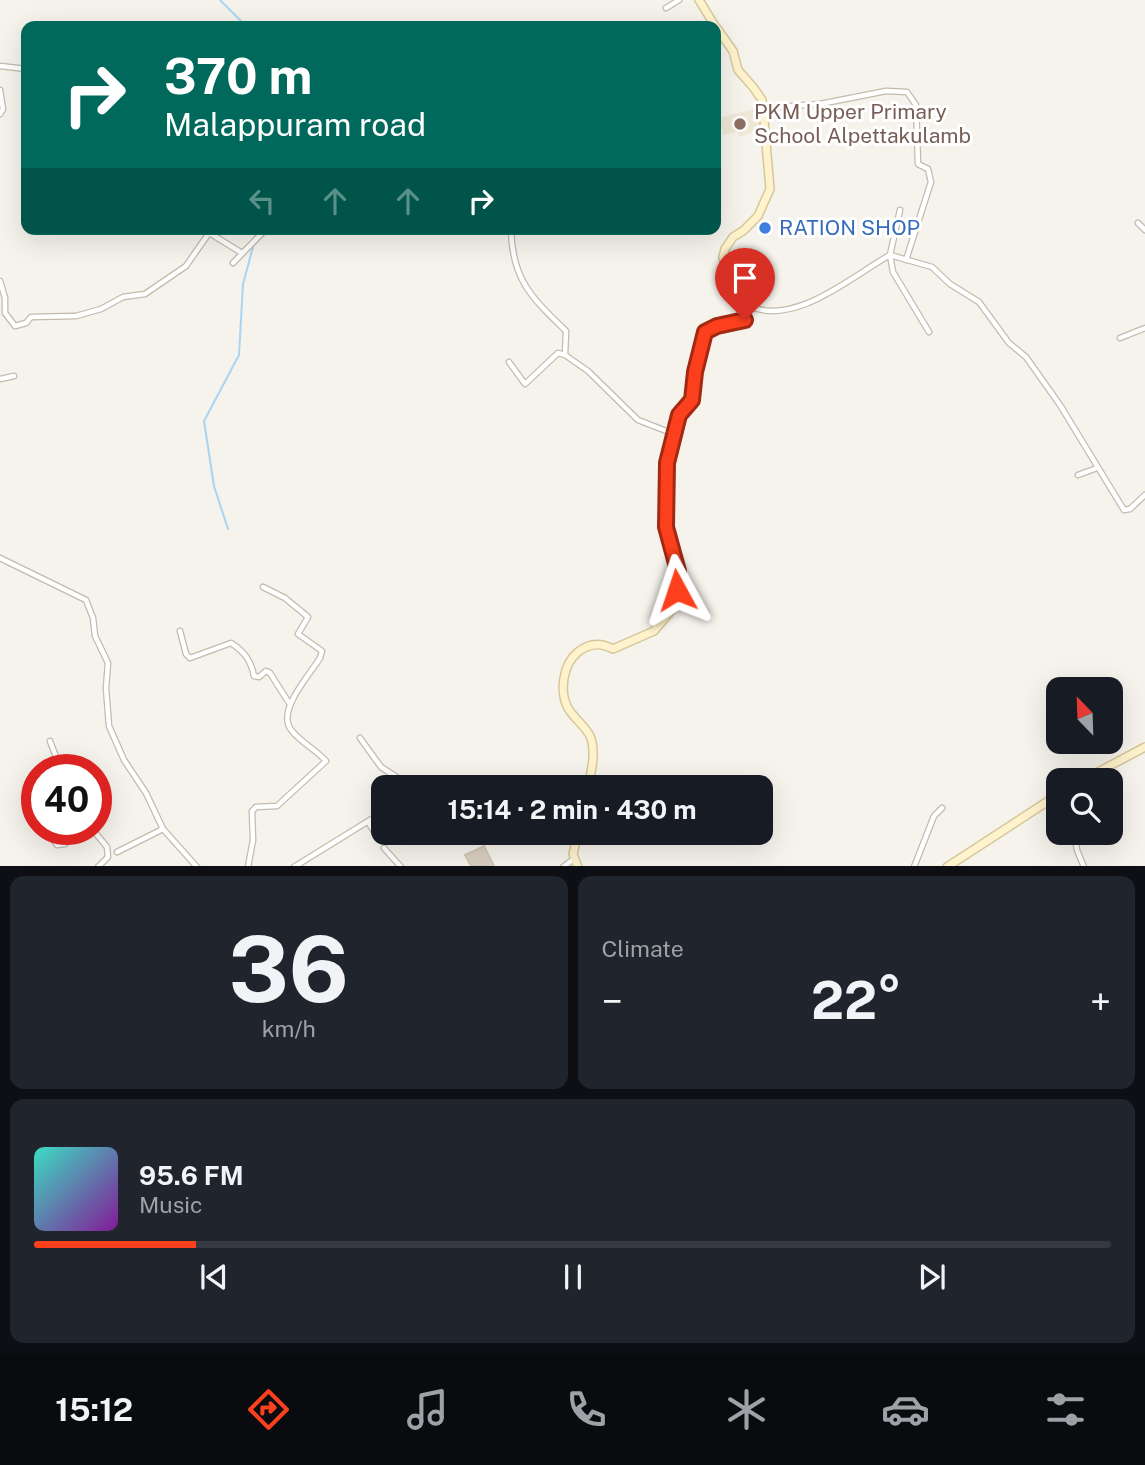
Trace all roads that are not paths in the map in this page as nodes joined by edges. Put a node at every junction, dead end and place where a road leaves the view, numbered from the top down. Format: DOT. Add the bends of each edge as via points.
graph roads {
  1 [pos="679,0"];
  2 [pos="699,0"];
  3 [pos="666,8"];
  4 [pos="711,21"];
  5 [pos="721,35"];
  6 [pos="0,66"];
  7 [pos="21,68"];
  8 [pos="0,90"];
  9 [pos="763,107"];
  10 [pos="0,114"];
  11 [pos="900,210"];
  12 [pos="1138,223"];
  13 [pos="1145,230"];
  14 [pos="208,235"];
  15 [pos="212,235"];
  16 [pos="261,235"];
  17 [pos="511,235"];
  18 [pos="242,253"];
  19 [pos="890,255"];
  20 [pos="906,260"];
  21 [pos="233,263"];
  22 [pos="0,281"];
  23 [pos="749,306"];
  24 [pos="1145,328"];
  25 [pos="929,332"];
  26 [pos="1120,338"];
  27 [pos="565,355"];
  28 [pos="509,362"];
  29 [pos="14,376"];
  30 [pos="0,379"];
  31 [pos="674,434"];
  32 [pos="1097,468"];
  33 [pos="1078,475"];
  34 [pos="1145,495"];
  35 [pos="0,558"];
  36 [pos="263,587"];
  37 [pos="180,631"];
  38 [pos="289,703"];
  39 [pos="360,738"];
  40 [pos="50,741"];
  41 [pos="1145,747"];
  42 [pos="55,754"];
  43 [pos="1106,768"];
  44 [pos="393,775"];
  45 [pos="590,775"];
  46 [pos="1046,802"];
  47 [pos="942,808"];
  48 [pos="371,820"];
  49 [pos="368,822"];
  50 [pos="371,827"];
  51 [pos="163,829"];
  52 [pos="106,845"];
  53 [pos="575,845"];
  54 [pos="1076,845"];
  55 [pos="384,848"];
  56 [pos="117,852"];
  57 [pos="575,858"];
  58 [pos="105,865"];
  59 [pos="98,866"];
  60 [pos="197,866"];
  61 [pos="248,866"];
  62 [pos="294,866"];
  63 [pos="401,866"];
  64 [pos="563,866"];
  65 [pos="578,866"];
  66 [pos="914,866"];
  67 [pos="947,866"];
  68 [pos="1084,866"];
  1 -- 3 [label="street"];
  2 -- 4 [label="street"];
  5 -- 9 [label="street"];
  6 -- 7 [label="street"];
  8 -- 10 [label="street"];
  9 -- 20 [label="street" via="907,92 916,105 918,164 928,169 931,181"];
  9 -- 23 [label="street" via="770,188 758,216 729,242 723,257 726,277"];
  11 -- 19 [label="street"];
  12 -- 13 [label="street"];
  14 -- 22 [label="street" via="186,266 164,283 145,294 123,297 76,316 31,317 15,326 5,313"];
  15 -- 18 [label="street"];
  16 -- 18 [label="street"];
  17 -- 27 [label="street" via="520,277 534,300 566,331"];
  18 -- 21 [label="street"];
  19 -- 20 [label="street"];
  19 -- 23 [label="street" via="813,302 783,309"];
  19 -- 25 [label="street" via="893,272"];
  20 -- 32 [label="street" via="932,267 979,302 1009,343 1026,356"];
  23 -- 31 [label="street" via="745,320 705,332 692,400 679,415"];
  24 -- 26 [label="street"];
  27 -- 28 [label="street" via="558,354 525,384"];
  27 -- 31 [label="street" via="638,420"];
  29 -- 30 [label="street"];
  31 -- 45 [label="street" via="667,463 666,527 678,571 676,605 642,638 613,649 593,644 583,648 563,675 566,705 591,740"];
  32 -- 33 [label="street"];
  32 -- 34 [label="street" via="1124,510"];
  35 -- 51 [label="street" via="86,600 108,663 109,726"];
  36 -- 38 [label="street" via="308,617 298,634 322,651"];
  37 -- 38 [label="street" via="190,658 231,643 247,656 254,677 270,673"];
  38 -- 61 [label="street" via="289,729 326,761 277,806 252,811"];
  39 -- 44 [label="street" via="381,767"];
  40 -- 42 [label="street"];
  41 -- 43 [label="street"];
  46 -- 67 [label="street"];
  47 -- 66 [label="street"];
  48 -- 49 [label="street"];
  49 -- 50 [label="street"];
  49 -- 62 [label="street"];
  51 -- 56 [label="street"];
  51 -- 60 [label="street"];
  52 -- 58 [label="street"];
  53 -- 57 [label="street"];
  54 -- 68 [label="street"];
  55 -- 63 [label="street"];
  57 -- 64 [label="street"];
  57 -- 65 [label="street"];
  58 -- 59 [label="street"];
}
